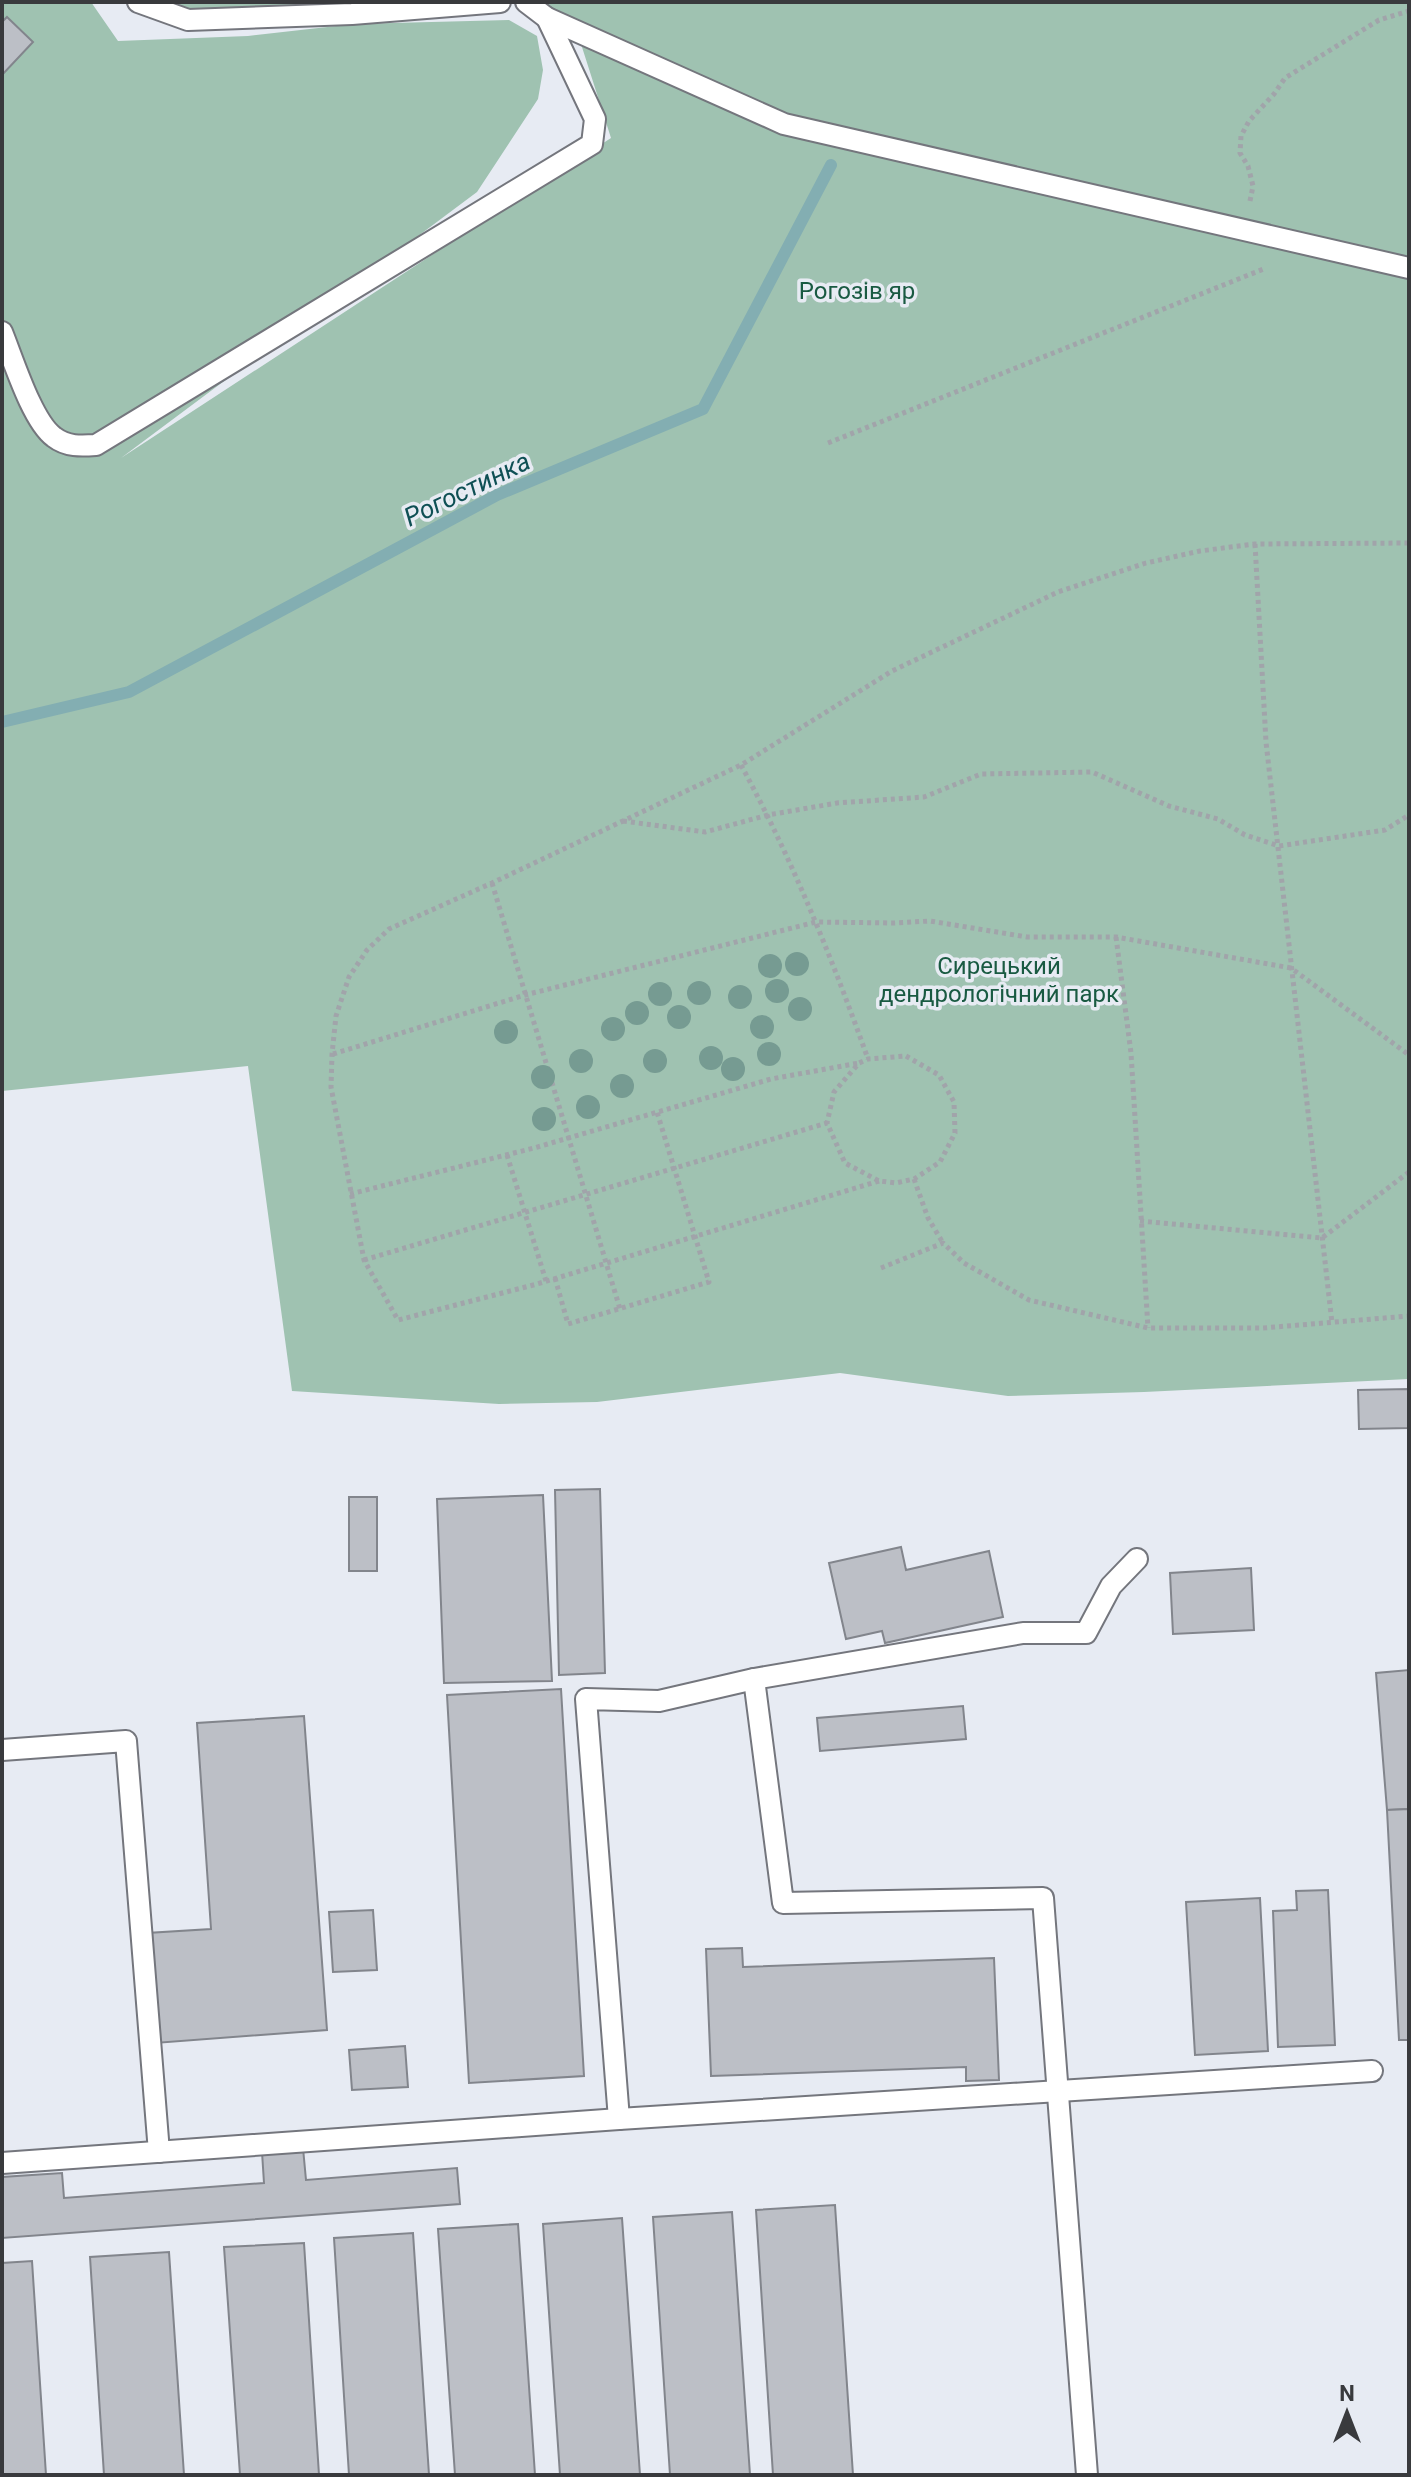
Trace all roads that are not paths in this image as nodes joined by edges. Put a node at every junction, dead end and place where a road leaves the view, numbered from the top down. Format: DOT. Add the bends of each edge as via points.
graph roads {
  1 [pos="138,2"];
  2 [pos="500,2"];
  3 [pos="526,2"];
  4 [pos="547,18"];
  5 [pos="1409,268"];
  6 [pos="2,332"];
  7 [pos="1137,1559"];
  8 [pos="754,1679"];
  9 [pos="2,1750"];
  10 [pos="1372,2071"];
  11 [pos="1058,2090"];
  12 [pos="619,2119"];
  13 [pos="159,2152"];
  14 [pos="2,2163"];
  15 [pos="1087,2475"];
  1 -- 2 [label="lane" via="188,20"];
  3 -- 4 [label="lane"];
  4 -- 5 [label="lane" via="784,124"];
  4 -- 6 [label="lane" via="595,119 592,144 96,445 76,447 55,438 39,421"];
  7 -- 8 [label="lane" via="1111,1586 1086,1633 1023,1633"];
  8 -- 11 [label="lane" via="783,1903 1043,1898"];
  8 -- 12 [label="lane" via="659,1701 586,1699"];
  9 -- 13 [label="lane" via="126,1741"];
  10 -- 11 [label="lane"];
  11 -- 12 [label="lane"];
  11 -- 15 [label="lane"];
  12 -- 13 [label="lane"];
  13 -- 14 [label="lane"];
}
